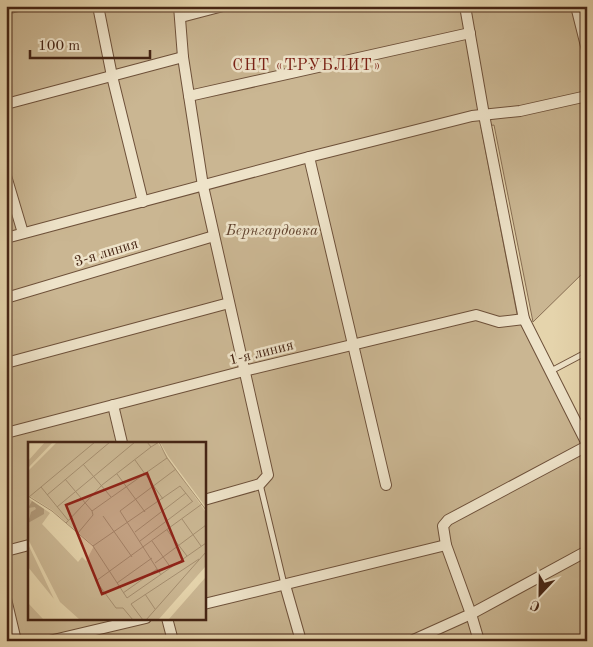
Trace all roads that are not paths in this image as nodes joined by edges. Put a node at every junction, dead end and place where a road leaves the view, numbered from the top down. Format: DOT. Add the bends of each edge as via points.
graph roads {
  1 [pos="18,6"];
  2 [pos="98,6"];
  3 [pos="223,6"];
  4 [pos="465,6"];
  5 [pos="576,6"];
  6 [pos="6,9"];
  7 [pos="180,11"];
  8 [pos="470,33"];
  9 [pos="587,50"];
  10 [pos="184,57"];
  11 [pos="112,76"];
  12 [pos="189,96"];
  13 [pos="587,96"];
  14 [pos="6,104"];
  15 [pos="484,115"];
  16 [pos="309,157"];
  17 [pos="6,176"];
  18 [pos="203,186"];
  19 [pos="143,202"];
  20 [pos="23,234"];
  21 [pos="214,236"];
  22 [pos="6,238"];
  23 [pos="6,298"];
  24 [pos="229,303"];
  25 [pos="524,319"];
  26 [pos="354,344"];
  27 [pos="587,352"];
  28 [pos="6,363"];
  29 [pos="244,371"];
  30 [pos="551,371"];
  31 [pos="112,405"];
  32 [pos="6,433"];
  33 [pos="122,442"];
  34 [pos="587,445"];
  35 [pos="260,484"];
  36 [pos="386,485"];
  37 [pos="205,500"];
  38 [pos="28,545"];
  39 [pos="446,545"];
  40 [pos="6,551"];
  41 [pos="587,551"];
  42 [pos="284,585"];
  43 [pos="6,599"];
  44 [pos="205,604"];
  45 [pos="471,614"];
  46 [pos="138,620"];
  47 [pos="168,620"];
  48 [pos="16,641"];
  49 [pos="49,641"];
  50 [pos="173,641"];
  51 [pos="301,641"];
  52 [pos="411,641"];
  53 [pos="479,641"];
  1 -- 6 [label="street"];
  2 -- 11 [label="street"];
  3 -- 7 [label="street"];
  4 -- 8 [label="street"];
  5 -- 9 [label="street"];
  7 -- 10 [label="street"];
  8 -- 12 [label="street"];
  8 -- 15 [label="street"];
  10 -- 11 [label="street"];
  10 -- 12 [label="street"];
  11 -- 14 [label="street"];
  11 -- 19 [label="street"];
  12 -- 18 [label="street"];
  13 -- 15 [label="street" via="520,111"];
  15 -- 16 [label="street"];
  15 -- 25 [label="street"];
  16 -- 18 [label="street"];
  16 -- 26 [label="street"];
  17 -- 20 [label="street"];
  18 -- 19 [label="street"];
  18 -- 21 [label="street"];
  19 -- 20 [label="street"];
  20 -- 22 [label="street"];
  21 -- 23 [label="street, 3-я линия"];
  21 -- 24 [label="street"];
  24 -- 28 [label="street"];
  24 -- 29 [label="street"];
  25 -- 26 [label="street, 1-я линия" via="499,322 476,315"];
  25 -- 30 [label="street"];
  26 -- 29 [label="street, 1-я линия"];
  26 -- 36 [label="street"];
  27 -- 30 [label="lane"];
  29 -- 31 [label="street, 1-я линия"];
  29 -- 35 [label="street" via="268,475"];
  30 -- 34 [label="street"];
  31 -- 32 [label="street, 1-я линия"];
  31 -- 33 [label="street"];
  34 -- 39 [label="street" via="448,520 443,526"];
  35 -- 37 [label="street"];
  35 -- 42 [label="lane"];
  38 -- 40 [label="street"];
  39 -- 42 [label="street"];
  39 -- 45 [label="street"];
  41 -- 45 [label="street"];
  42 -- 44 [label="street"];
  42 -- 51 [label="street"];
  43 -- 48 [label="street"];
  45 -- 52 [label="street"];
  45 -- 53 [label="street"];
  46 -- 49 [label="street"];
  47 -- 50 [label="street"];
}
